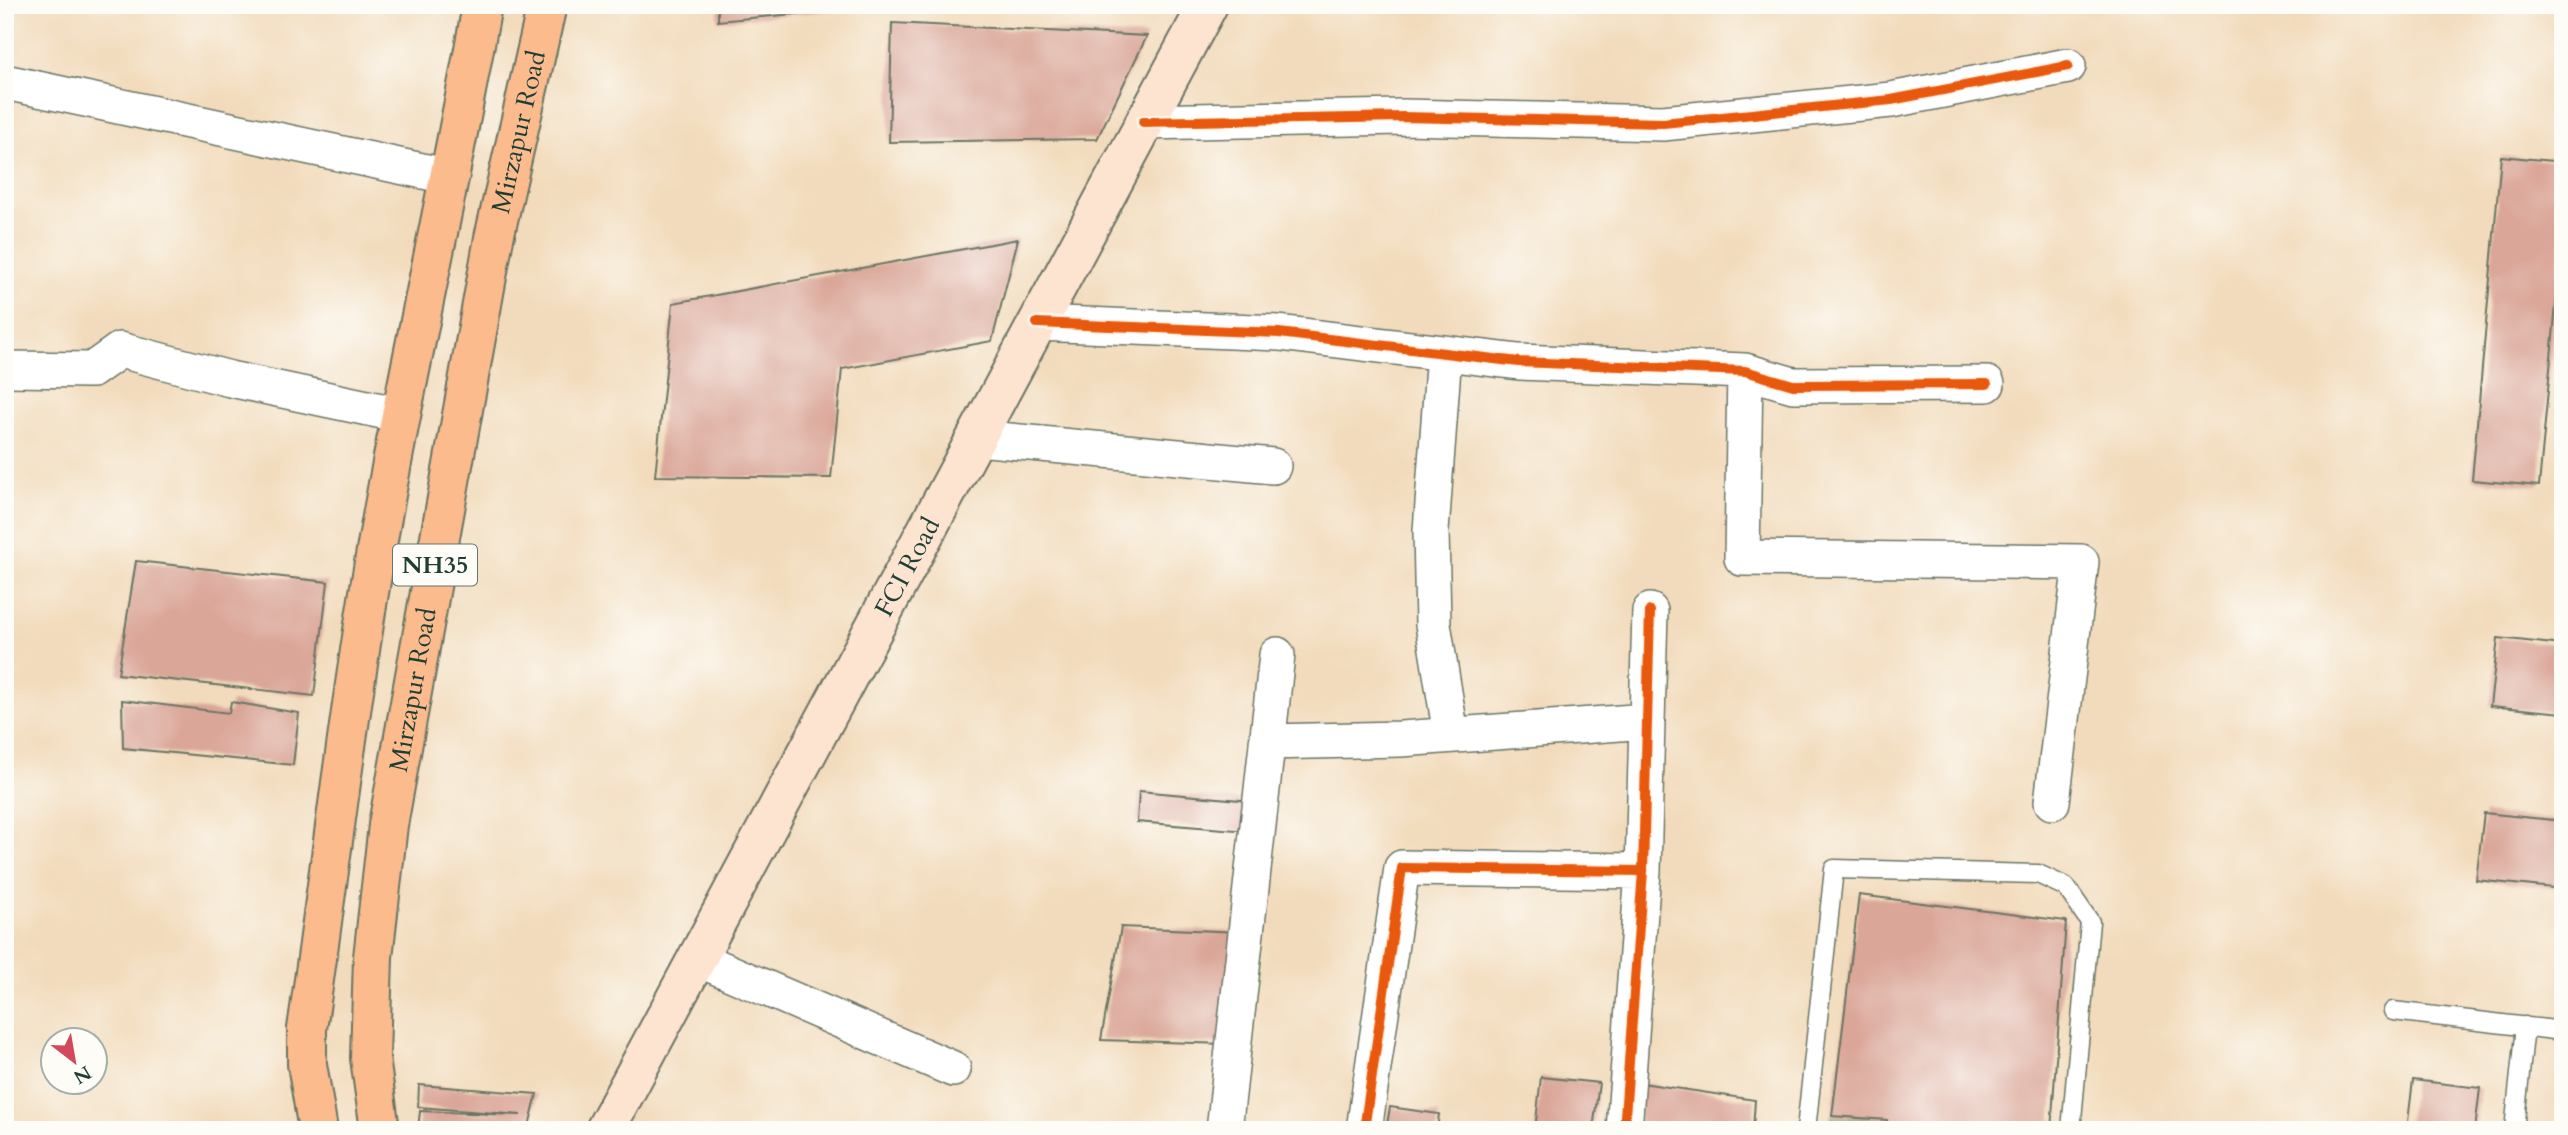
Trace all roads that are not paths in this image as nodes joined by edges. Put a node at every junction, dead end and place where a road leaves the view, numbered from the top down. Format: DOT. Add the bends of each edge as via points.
graph roads {
  1 [pos="482,5"];
  2 [pos="547,5"];
  3 [pos="1208,5"];
  4 [pos="2068,66"];
  5 [pos="5,82"];
  6 [pos="1143,122"];
  7 [pos="451,177"];
  8 [pos="1037,323"];
  9 [pos="1444,353"];
  10 [pos="5,369"];
  11 [pos="1745,371"];
  12 [pos="1987,384"];
  13 [pos="401,415"];
  14 [pos="978,438"];
  15 [pos="1273,466"];
  16 [pos="1650,611"];
  17 [pos="1277,655"];
  18 [pos="1647,721"];
  19 [pos="1451,735"];
  20 [pos="1267,742"];
  21 [pos="2052,802"];
  22 [pos="1643,872"];
  23 [pos="696,958"];
  24 [pos="2393,1012"];
  25 [pos="2525,1027"];
  26 [pos="2563,1031"];
  27 [pos="953,1069"];
  28 [pos="309,1119"];
  29 [pos="380,1130"];
  30 [pos="605,1130"];
  31 [pos="1224,1130"];
  32 [pos="1364,1130"];
  33 [pos="1625,1130"];
  34 [pos="1806,1130"];
  35 [pos="2071,1130"];
  36 [pos="2514,1130"];
  1 -- 7 [label="highway, Mirzapur Road / NH35"];
  2 -- 29 [label="highway, Mirzapur Road / NH35" via="494,238 388,825 373,957 370,1058"];
  3 -- 6 [label="main road, FCI Road"];
  4 -- 6 [label="street" via="1891,100 1664,123 1416,117"];
  5 -- 7 [label="street"];
  6 -- 8 [label="main road, FCI Road"];
  7 -- 13 [label="highway, Mirzapur Road / NH35"];
  8 -- 9 [label="street" via="1279,333"];
  8 -- 14 [label="main road, FCI Road"];
  9 -- 11 [label="street" via="1520,362"];
  9 -- 19 [label="street" via="1431,531 1433,624"];
  10 -- 13 [label="street" via="92,370 120,350"];
  11 -- 12 [label="street" via="1793,385"];
  11 -- 21 [label="street" via="1742,558 2081,562"];
  13 -- 28 [label="highway, Mirzapur Road / NH35" via="368,598 307,1029"];
  14 -- 15 [label="street"];
  14 -- 23 [label="main road, FCI Road"];
  16 -- 18 [label="street"];
  17 -- 20 [label="street"];
  18 -- 19 [label="street"];
  18 -- 22 [label="street"];
  19 -- 20 [label="street"];
  20 -- 31 [label="street"];
  22 -- 32 [label="street" via="1402,868"];
  22 -- 33 [label="street"];
  23 -- 27 [label="street"];
  23 -- 30 [label="main road, FCI Road"];
  24 -- 25 [label="lane"];
  25 -- 26 [label="lane"];
  25 -- 36 [label="lane"];
  34 -- 35 [label="lane" via="1834,869 2038,874 2066,887 2090,922"];
}
